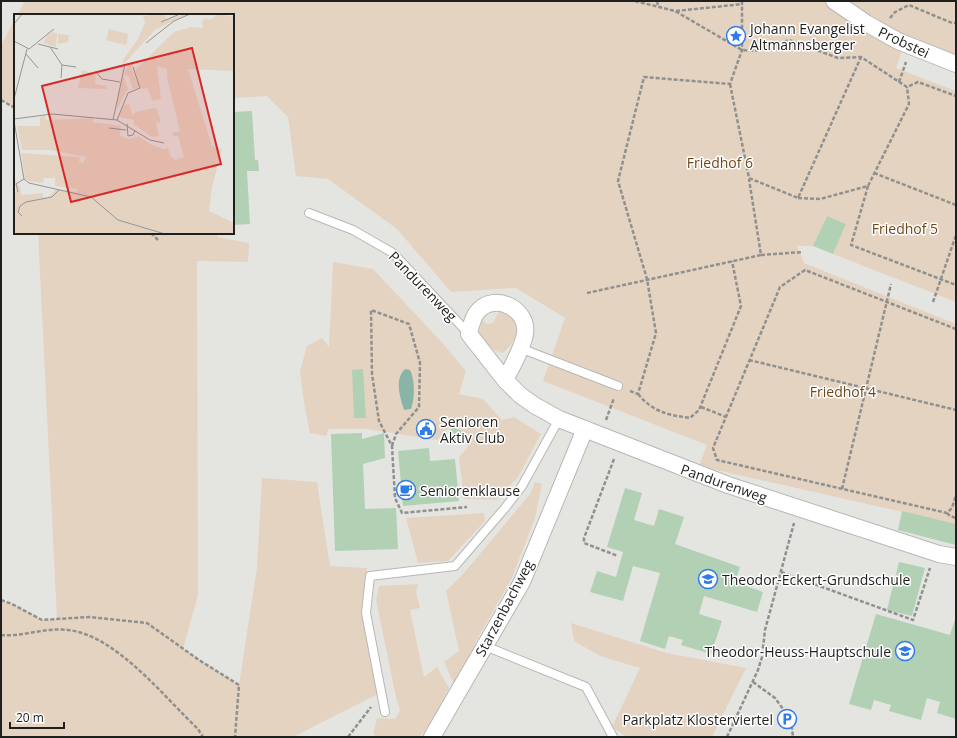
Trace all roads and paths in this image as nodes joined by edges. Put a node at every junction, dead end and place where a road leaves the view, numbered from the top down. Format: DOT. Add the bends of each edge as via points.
graph roads {
  1 [pos="635,1"];
  2 [pos="657,1"];
  3 [pos="834,1"];
  4 [pos="743,3"];
  5 [pos="658,6"];
  6 [pos="675,11"];
  7 [pos="956,23"];
  8 [pos="880,31"];
  9 [pos="742,50"];
  10 [pos="861,57"];
  11 [pos="956,64"];
  12 [pos="730,84"];
  13 [pos="907,87"];
  14 [pos="956,96"];
  15 [pos="1,100"];
  16 [pos="14,107"];
  17 [pos="874,173"];
  18 [pos="749,178"];
  19 [pos="868,186"];
  20 [pos="798,198"];
  21 [pos="956,205"];
  22 [pos="309,212"];
  23 [pos="152,234"];
  24 [pos="956,235"];
  25 [pos="158,240"];
  26 [pos="803,252"];
  27 [pos="761,255"];
  28 [pos="732,261"];
  29 [pos="647,279"];
  30 [pos="941,279"];
  31 [pos="891,284"];
  32 [pos="956,285"];
  33 [pos="587,293"];
  34 [pos="886,301"];
  35 [pos="933,302"];
  36 [pos="956,328"];
  37 [pos="469,334"];
  38 [pos="520,348"];
  39 [pos="749,360"];
  40 [pos="505,380"];
  41 [pos="618,386"];
  42 [pos="865,389"];
  43 [pos="638,394"];
  44 [pos="611,406"];
  45 [pos="701,407"];
  46 [pos="956,410"];
  47 [pos="726,417"];
  48 [pos="559,419"];
  49 [pos="606,422"];
  50 [pos="584,429"];
  51 [pos="621,444"];
  52 [pos="392,446"];
  53 [pos="842,490"];
  54 [pos="956,495"];
  55 [pos="467,507"];
  56 [pos="798,508"];
  57 [pos="947,513"];
  58 [pos="956,518"];
  59 [pos="939,554"];
  60 [pos="618,556"];
  61 [pos="956,557"];
  62 [pos="781,572"];
  63 [pos="1,600"];
  64 [pos="1,635"];
  65 [pos="485,646"];
  66 [pos="753,682"];
  67 [pos="382,694"];
  68 [pos="385,712"];
  69 [pos="203,737"];
  70 [pos="235,737"];
  71 [pos="348,737"];
  72 [pos="352,737"];
  73 [pos="432,737"];
  74 [pos="613,737"];
  75 [pos="726,737"];
  76 [pos="793,737"];
  1 -- 5 [label="path"];
  2 -- 5 [label="path"];
  3 -- 8 [label="street, Probstei"];
  4 -- 6 [label="path"];
  4 -- 9 [label="path"];
  5 -- 6 [label="path"];
  6 -- 9 [label="path"];
  7 -- 8 [label="path" via="909,5 895,12"];
  8 -- 11 [label="street, Probstei" via="898,41"];
  9 -- 10 [label="path" via="755,51 789,40 838,58"];
  9 -- 12 [label="path"];
  10 -- 13 [label="path"];
  10 -- 20 [label="path"];
  12 -- 18 [label="path"];
  12 -- 29 [label="path" via="644,78 618,181"];
  13 -- 14 [label="path" via="918,82"];
  13 -- 17 [label="path" via="909,104"];
  15 -- 16 [label="path"];
  17 -- 19 [label="path"];
  17 -- 21 [label="path"];
  18 -- 20 [label="path"];
  18 -- 27 [label="path"];
  19 -- 20 [label="path" via="820,199"];
  19 -- 30 [label="path" via="851,245"];
  22 -- 37 [label="lane, Pandurenweg" via="353,230 393,253"];
  23 -- 25 [label="path"];
  24 -- 30 [label="path"];
  26 -- 27 [label="path"];
  27 -- 28 [label="path"];
  28 -- 29 [label="path"];
  28 -- 45 [label="path" via="741,306"];
  29 -- 33 [label="path"];
  29 -- 43 [label="path" via="656,333"];
  30 -- 32 [label="path"];
  30 -- 35 [label="path"];
  31 -- 34 [label="path"];
  34 -- 36 [label="path"];
  34 -- 39 [label="path" via="805,270 780,288"];
  34 -- 42 [label="path"];
  37 -- 38 [label="street, Pandurenweg" via="473,319 479,310 498,302 517,311 523,320 525,333"];
  37 -- 40 [label="street, Pandurenweg"];
  38 -- 40 [label="street, Pandurenweg"];
  38 -- 41 [label="lane"];
  39 -- 42 [label="path"];
  39 -- 47 [label="path"];
  40 -- 48 [label="street, Pandurenweg" via="534,405"];
  41 -- 43 [label="path"];
  42 -- 46 [label="path"];
  42 -- 53 [label="path"];
  43 -- 45 [label="path" via="647,405 667,415 690,418"];
  44 -- 49 [label="path"];
  45 -- 47 [label="path"];
  47 -- 53 [label="path" via="712,448 717,460"];
  48 -- 50 [label="street, Pandurenweg"];
  48 -- 67 [label="lane" via="522,486 455,566 370,576 366,613"];
  50 -- 51 [label="street, Pandurenweg"];
  50 -- 65 [label="street, Starzenbachweg" via="522,582"];
  51 -- 56 [label="street, Pandurenweg" via="691,472"];
  51 -- 60 [label="path" via="584,538 584,543"];
  52 -- 52 [label="path" via="379,421 374,389 371,310 409,324 420,363 419,407 396,434"];
  52 -- 55 [label="path" via="395,498 402,512"];
  53 -- 57 [label="path"];
  54 -- 57 [label="path" via="952,508"];
  56 -- 59 [label="street, Pandurenweg"];
  56 -- 62 [label="path"];
  57 -- 58 [label="path"];
  59 -- 61 [label="street, Pandurenweg"];
  59 -- 62 [label="path" via="930,567 913,620"];
  62 -- 66 [label="path" via="765,630 762,657"];
  63 -- 70 [label="path" via="42,620 89,617 147,623 239,685"];
  64 -- 69 [label="path" via="67,630 88,634 133,664"];
  65 -- 73 [label="street, Starzenbachweg"];
  65 -- 74 [label="lane" via="586,687"];
  66 -- 75 [label="path"];
  66 -- 76 [label="path" via="775,698 791,720"];
  67 -- 68 [label="lane"];
  67 -- 71 [label="path"];
  71 -- 72 [label="path"];
}
